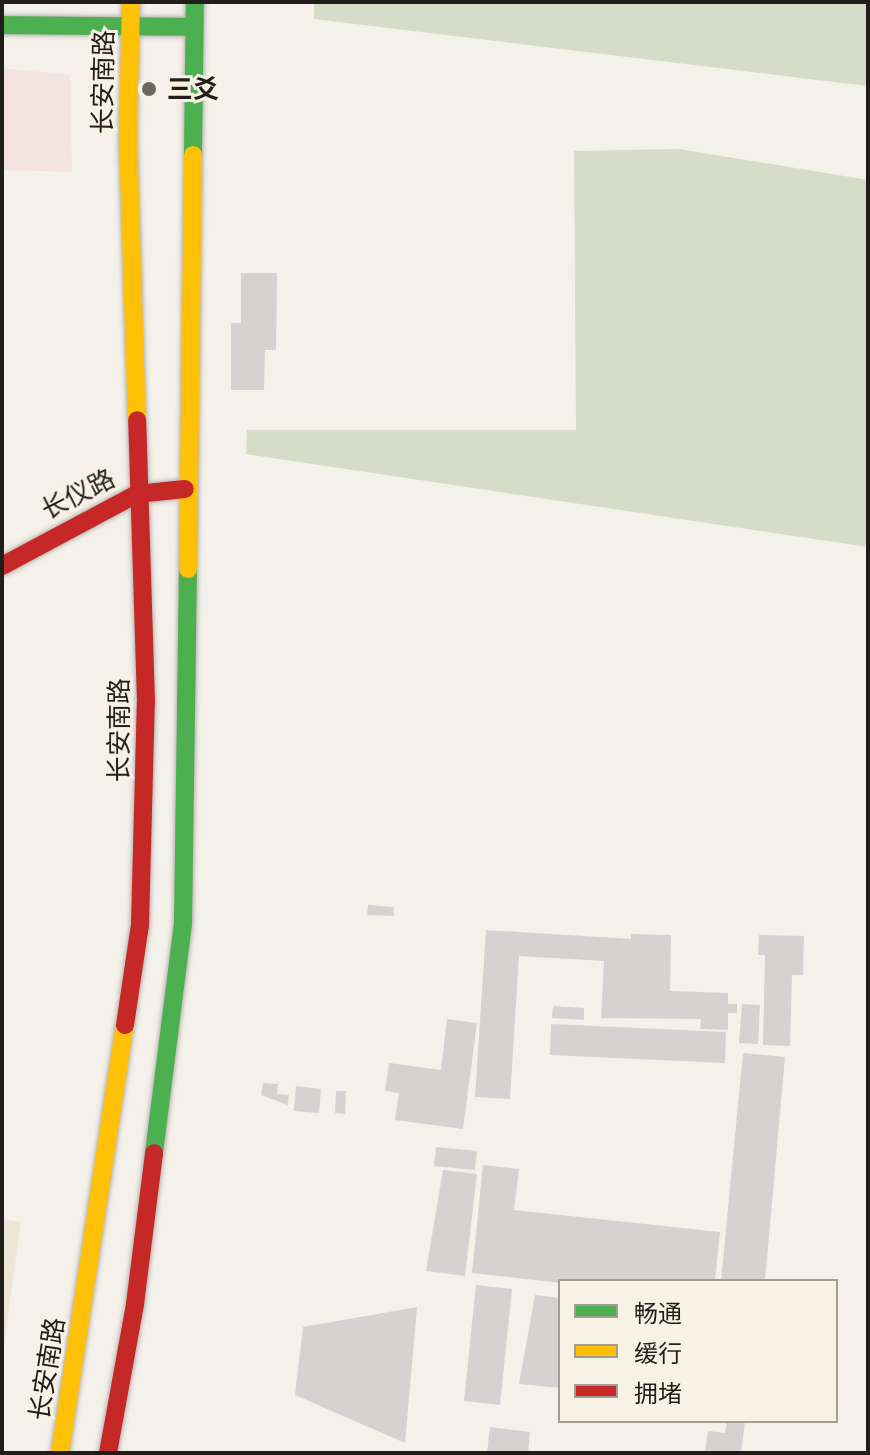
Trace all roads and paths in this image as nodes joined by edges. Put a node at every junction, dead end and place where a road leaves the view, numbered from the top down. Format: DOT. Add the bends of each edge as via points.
graph roads {
  1 [pos="131,3"];
  2 [pos="195,3"];
  3 [pos="104,4"];
  4 [pos="2,25"];
  5 [pos="130,27"];
  6 [pos="194,27"];
  7 [pos="185,489"];
  8 [pos="137,494"];
  9 [pos="2,566"];
  10 [pos="60,1453"];
  11 [pos="108,1453"];
  1 -- 2 [label="main road"];
  1 -- 3 [label="main road"];
  1 -- 5 [label="main road, 长安南路"];
  2 -- 6 [label="main road"];
  4 -- 5 [label="main road"];
  5 -- 6 [label="main road"];
  5 -- 8 [label="main road, 长安南路"];
  6 -- 7 [label="main road"];
  7 -- 8 [label="main road, 长仪路"];
  7 -- 11 [label="main road" via="183,924 137,1289"];
  8 -- 9 [label="main road, 长仪路"];
  8 -- 10 [label="main road, 长安南路" via="146,702 140,925"];
}
